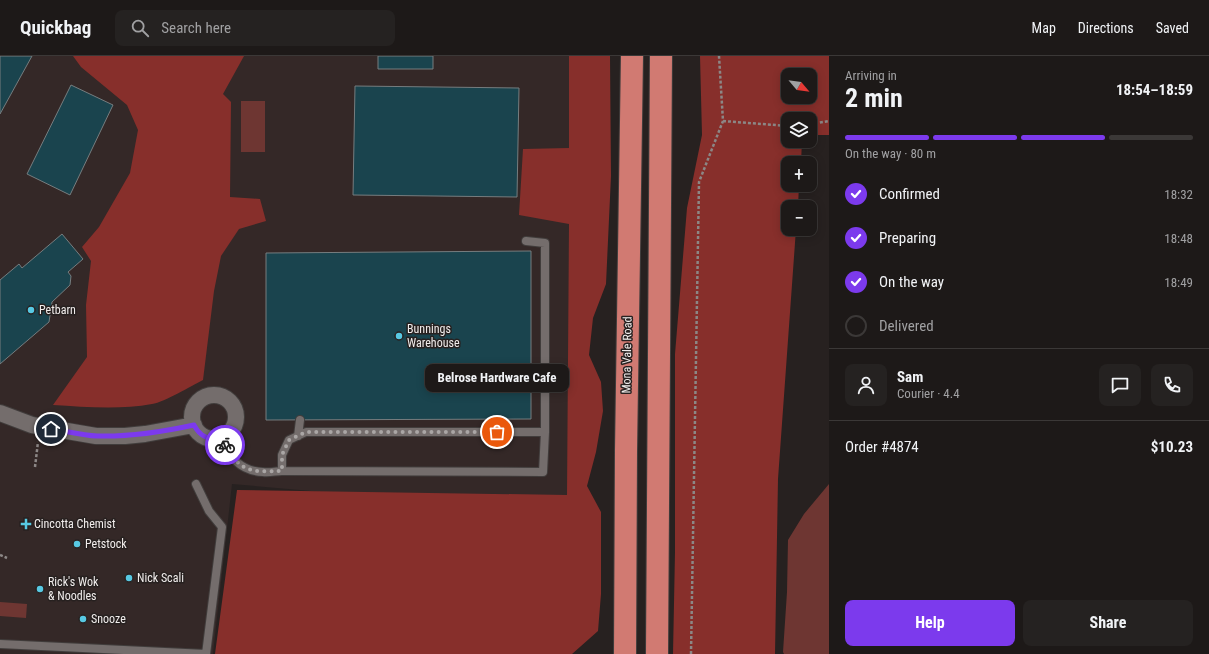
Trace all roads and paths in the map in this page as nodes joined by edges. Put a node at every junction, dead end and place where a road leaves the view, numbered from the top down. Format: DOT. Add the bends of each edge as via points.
graph roads {
  1 [pos="632,56"];
  2 [pos="661,56"];
  3 [pos="719,56"];
  4 [pos="722,120"];
  5 [pos="829,121"];
  6 [pos="817,123"];
  7 [pos="781,125"];
  8 [pos="526,241"];
  9 [pos="0,413"];
  10 [pos="300,420"];
  11 [pos="194,425"];
  12 [pos="545,432"];
  13 [pos="298,436"];
  14 [pos="222,437"];
  15 [pos="38,442"];
  16 [pos="35,467"];
  17 [pos="282,471"];
  18 [pos="196,484"];
  19 [pos="0,556"];
  20 [pos="7,558"];
  21 [pos="0,644"];
  22 [pos="625,654"];
  23 [pos="657,654"];
  24 [pos="691,654"];
  1 -- 22 [label="highway, Mona Vale Road"];
  2 -- 23 [label="highway"];
  3 -- 4 [label="path"];
  4 -- 7 [label="path"];
  4 -- 24 [label="path" via="699,182"];
  5 -- 6 [label="path"];
  8 -- 12 [label="lane" via="546,243"];
  9 -- 11 [label="street" via="32,425 96,436 145,434"];
  10 -- 13 [label="lane"];
  11 -- 14 [label="street" via="200,434 206,437"];
  11 -- 14 [label="street" via="193,412 201,400 213,396 223,398 233,406 236,416 232,429"];
  12 -- 13 [label="lane" via="306,432"];
  12 -- 17 [label="lane" via="543,472"];
  13 -- 17 [label="lane" via="289,440 282,455"];
  14 -- 17 [label="lane" via="237,463 247,469 263,472"];
  15 -- 16 [label="path"];
  18 -- 21 [label="lane" via="209,511 222,527 206,654"];
  19 -- 20 [label="path"];
}
